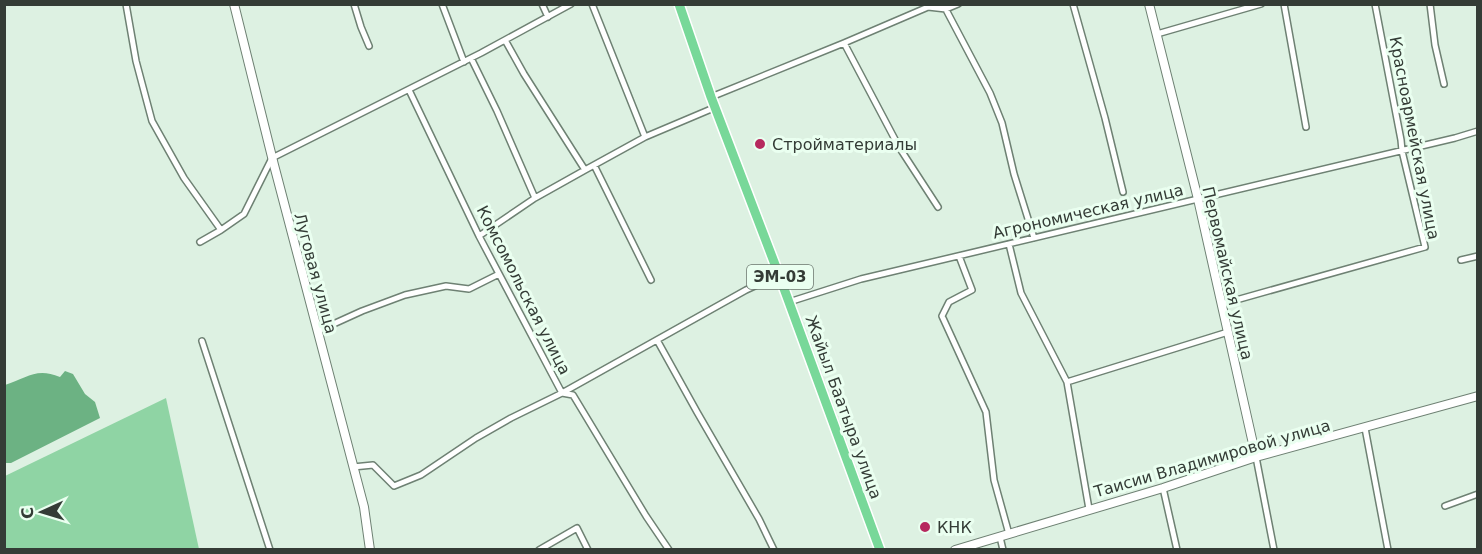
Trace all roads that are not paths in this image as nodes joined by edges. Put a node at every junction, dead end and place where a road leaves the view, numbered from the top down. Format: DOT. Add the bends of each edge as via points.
graph roads {
  1 [pos="126,4"];
  2 [pos="234,4"];
  3 [pos="354,4"];
  4 [pos="442,4"];
  5 [pos="542,4"];
  6 [pos="571,4"];
  7 [pos="592,4"];
  8 [pos="679,4"];
  9 [pos="958,4"];
  10 [pos="1072,4"];
  11 [pos="1149,4"];
  12 [pos="1262,4"];
  13 [pos="1284,4"];
  14 [pos="1375,4"];
  15 [pos="1430,4"];
  16 [pos="944,7"];
  17 [pos="548,17"];
  18 [pos="1157,33"];
  19 [pos="505,40"];
  20 [pos="844,43"];
  21 [pos="369,46"];
  22 [pos="471,58"];
  23 [pos="464,62"];
  24 [pos="1444,84"];
  25 [pos="409,90"];
  26 [pos="711,97"];
  27 [pos="716,107"];
  28 [pos="1306,128"];
  29 [pos="1478,131"];
  30 [pos="645,137"];
  31 [pos="1402,151"];
  32 [pos="272,158"];
  33 [pos="594,165"];
  34 [pos="585,170"];
  35 [pos="1123,192"];
  36 [pos="535,198"];
  37 [pos="1198,199"];
  38 [pos="938,207"];
  39 [pos="221,230"];
  40 [pos="479,236"];
  41 [pos="1034,238"];
  42 [pos="200,242"];
  43 [pos="1009,244"];
  44 [pos="958,256"];
  45 [pos="1478,256"];
  46 [pos="1461,260"];
  47 [pos="499,274"];
  48 [pos="779,275"];
  49 [pos="651,280"];
  50 [pos="789,302"];
  51 [pos="1222,304"];
  52 [pos="318,331"];
  53 [pos="1228,332"];
  54 [pos="657,340"];
  55 [pos="202,341"];
  56 [pos="1067,381"];
  57 [pos="562,393"];
  58 [pos="1478,396"];
  59 [pos="1365,428"];
  60 [pos="1256,458"];
  61 [pos="353,467"];
  62 [pos="1163,488"];
  63 [pos="1478,494"];
  64 [pos="1445,506"];
  65 [pos="1089,509"];
  66 [pos="1009,534"];
  67 [pos="999,537"];
  68 [pos="270,549"];
  69 [pos="370,549"];
  70 [pos="539,549"];
  71 [pos="588,549"];
  72 [pos="669,549"];
  73 [pos="774,549"];
  74 [pos="880,549"];
  75 [pos="955,549"];
  76 [pos="1003,549"];
  77 [pos="1177,549"];
  78 [pos="1274,549"];
  79 [pos="1388,549"];
  1 -- 39 [label="street" via="152,121 184,178"];
  2 -- 32 [label="street, Луговая улица"];
  3 -- 21 [label="street"];
  4 -- 23 [label="street"];
  5 -- 17 [label="street"];
  6 -- 17 [label="street"];
  7 -- 30 [label="street"];
  8 -- 26 [label="highway, Жайыл Баатыра улица / ЭМ-03"];
  9 -- 16 [label="street"];
  10 -- 35 [label="street"];
  11 -- 18 [label="street, Первомайская улица"];
  12 -- 18 [label="street"];
  13 -- 28 [label="street"];
  14 -- 31 [label="street, Красноармейская улица"];
  15 -- 24 [label="street"];
  16 -- 20 [label="street" via="928,7"];
  16 -- 41 [label="street" via="1002,123"];
  17 -- 19 [label="street"];
  18 -- 37 [label="street, Первомайская улица"];
  19 -- 22 [label="street"];
  19 -- 34 [label="street"];
  20 -- 26 [label="street"];
  20 -- 38 [label="street" via="899,147"];
  22 -- 23 [label="street"];
  22 -- 36 [label="street"];
  23 -- 25 [label="street"];
  25 -- 32 [label="street"];
  25 -- 40 [label="street, Комсомольская улица"];
  26 -- 27 [label="highway, Жайыл Баатыра улица / ЭМ-03"];
  27 -- 30 [label="street"];
  27 -- 48 [label="highway, Жайыл Баатыра улица / ЭМ-03"];
  29 -- 31 [label="street, Агрономическая улица"];
  30 -- 33 [label="street"];
  31 -- 37 [label="street, Агрономическая улица"];
  31 -- 51 [label="street, Красноармейская улица" via="1425,247"];
  32 -- 39 [label="street" via="244,214"];
  32 -- 52 [label="street, Луговая улица"];
  33 -- 34 [label="street"];
  33 -- 49 [label="street"];
  34 -- 36 [label="street"];
  36 -- 40 [label="street"];
  37 -- 41 [label="street, Агрономическая улица"];
  37 -- 51 [label="street, Первомайская улица"];
  39 -- 42 [label="street"];
  40 -- 47 [label="street, Комсомольская улица"];
  41 -- 43 [label="street, Агрономическая улица"];
  43 -- 44 [label="street, Агрономическая улица"];
  43 -- 56 [label="street" via="1021,293"];
  44 -- 50 [label="street, Агрономическая улица" via="861,279"];
  44 -- 66 [label="street" via="972,290 950,302 942,316 986,412 994,480"];
  45 -- 46 [label="street"];
  47 -- 52 [label="street" via="469,289 446,286 405,295"];
  47 -- 57 [label="street, Комсомольская улица"];
  48 -- 50 [label="highway, Жайыл Баатыра улица / ЭМ-03"];
  48 -- 54 [label="street"];
  50 -- 74 [label="highway, Жайыл Баатыра улица / ЭМ-03"];
  51 -- 53 [label="street, Первомайская улица"];
  52 -- 61 [label="street, Луговая улица"];
  53 -- 56 [label="street"];
  53 -- 60 [label="street, Первомайская улица"];
  54 -- 57 [label="street"];
  54 -- 73 [label="street"];
  55 -- 68 [label="street"];
  56 -- 65 [label="street"];
  57 -- 61 [label="street" via="501,423 421,475 394,486 373,465"];
  57 -- 72 [label="street, Комсомольская улица" via="573,395"];
  58 -- 59 [label="street, Таисии Владимировой улица"];
  59 -- 60 [label="street, Таисии Владимировой улица"];
  59 -- 79 [label="street"];
  60 -- 62 [label="street, Таисии Владимировой улица"];
  60 -- 78 [label="street, Первомайская улица"];
  61 -- 69 [label="street, Луговая улица"];
  62 -- 65 [label="street, Таисии Владимировой улица"];
  62 -- 77 [label="street"];
  63 -- 64 [label="street"];
  65 -- 66 [label="street, Таисии Владимировой улица"];
  66 -- 67 [label="street, Таисии Владимировой улица"];
  67 -- 75 [label="street, Таисии Владимировой улица"];
  67 -- 76 [label="street"];
  70 -- 71 [label="street" via="577,528"];
}
